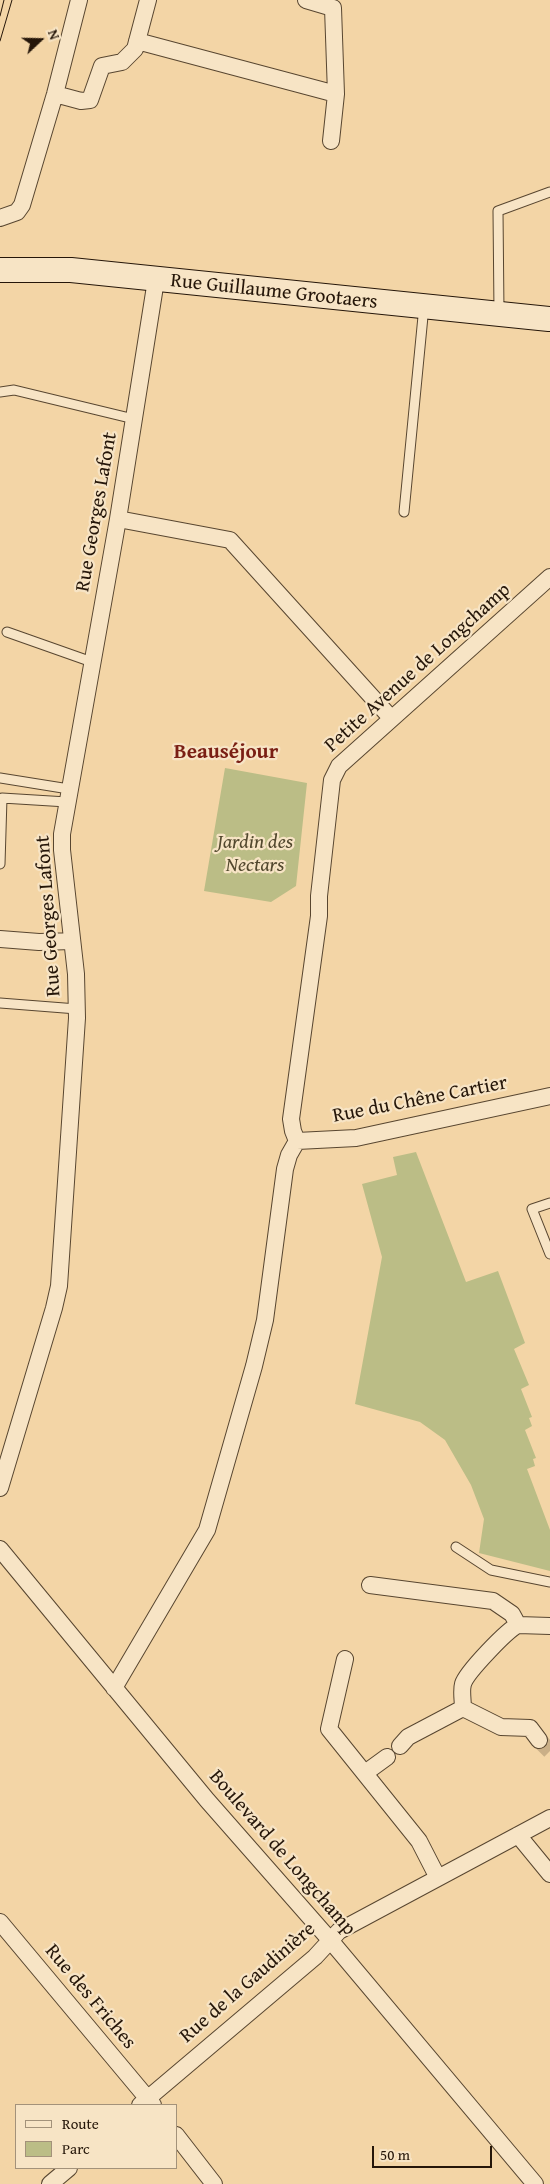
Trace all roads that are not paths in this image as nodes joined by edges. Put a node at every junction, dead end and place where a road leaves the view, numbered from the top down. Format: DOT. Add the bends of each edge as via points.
graph roads {
  1 [pos="79,0"];
  2 [pos="148,0"];
  3 [pos="306,0"];
  4 [pos="137,41"];
  5 [pos="55,94"];
  6 [pos="336,94"];
  7 [pos="331,141"];
  8 [pos="550,192"];
  9 [pos="0,218"];
  10 [pos="0,270"];
  11 [pos="156,280"];
  12 [pos="424,306"];
  13 [pos="499,312"];
  14 [pos="550,324"];
  15 [pos="0,392"];
  16 [pos="134,419"];
  17 [pos="404,512"];
  18 [pos="118,520"];
  19 [pos="550,577"];
  20 [pos="7,632"];
  21 [pos="92,662"];
  22 [pos="391,718"];
  23 [pos="0,778"];
  24 [pos="68,796"];
  25 [pos="0,864"];
  26 [pos="0,939"];
  27 [pos="72,941"];
  28 [pos="0,1003"];
  29 [pos="77,1009"];
  30 [pos="550,1096"];
  31 [pos="297,1141"];
  32 [pos="550,1203"];
  33 [pos="550,1254"];
  34 [pos="0,1488"];
  35 [pos="456,1547"];
  36 [pos="0,1549"];
  37 [pos="550,1582"];
  38 [pos="370,1584"];
  39 [pos="518,1625"];
  40 [pos="550,1626"];
  41 [pos="345,1658"];
  42 [pos="114,1688"];
  43 [pos="463,1708"];
  44 [pos="539,1740"];
  45 [pos="400,1746"];
  46 [pos="387,1758"];
  47 [pos="365,1773"];
  48 [pos="550,1818"];
  49 [pos="518,1835"];
  50 [pos="550,1874"];
  51 [pos="438,1878"];
  52 [pos="0,1922"];
  53 [pos="330,1940"];
  54 [pos="146,2103"];
  55 [pos="178,2138"];
  56 [pos="68,2169"];
  57 [pos="50,2184"];
  58 [pos="214,2184"];
  59 [pos="535,2184"];
  1 -- 5 [label="street"];
  2 -- 4 [label="street"];
  3 -- 6 [label="street" via="333,8"];
  4 -- 5 [label="street" via="126,60 102,66 90,100"];
  4 -- 6 [label="street"];
  5 -- 9 [label="street" via="22,205 17,212"];
  6 -- 7 [label="street"];
  8 -- 13 [label="lane" via="498,211"];
  10 -- 11 [label="street, Rue Guillaume Grootaers" via="71,270"];
  11 -- 12 [label="street, Rue Guillaume Grootaers"];
  11 -- 16 [label="street, Rue Georges Lafont"];
  12 -- 13 [label="street, Rue Guillaume Grootaers"];
  12 -- 17 [label="lane"];
  13 -- 14 [label="street, Rue Guillaume Grootaers"];
  15 -- 16 [label="lane" via="14,390"];
  16 -- 18 [label="street, Rue Georges Lafont"];
  18 -- 21 [label="street, Rue Georges Lafont"];
  18 -- 22 [label="street" via="230,540"];
  19 -- 22 [label="street, Petite Avenue de Longchamp"];
  20 -- 21 [label="lane"];
  21 -- 24 [label="street, Rue Georges Lafont"];
  22 -- 31 [label="street, Petite Avenue de Longchamp" via="339,766 332,780 319,916 291,1119"];
  23 -- 24 [label="lane"];
  24 -- 25 [label="lane" via="2,798"];
  24 -- 27 [label="street, Rue Georges Lafont" via="62,850"];
  26 -- 27 [label="street"];
  27 -- 29 [label="street, Rue Georges Lafont"];
  28 -- 29 [label="lane"];
  29 -- 34 [label="street, Rue Georges Lafont" via="59,1286"];
  30 -- 31 [label="street, Rue du Chêne Cartier" via="356,1138"];
  31 -- 42 [label="street" via="285,1169 265,1320 207,1530"];
  32 -- 33 [label="lane" via="532,1209"];
  35 -- 37 [label="lane" via="492,1570"];
  36 -- 42 [label="street, Boulevard de Longchamp"];
  38 -- 39 [label="street" via="493,1600 512,1614"];
  39 -- 40 [label="street"];
  39 -- 43 [label="street" via="497,1641 463,1683"];
  41 -- 47 [label="street" via="329,1729"];
  42 -- 53 [label="street, Boulevard de Longchamp"];
  43 -- 44 [label="street" via="501,1728 530,1728"];
  43 -- 45 [label="street" via="408,1737"];
  46 -- 47 [label="street"];
  47 -- 51 [label="street" via="419,1841"];
  48 -- 49 [label="street, Rue de la Gaudinière"];
  49 -- 50 [label="street"];
  49 -- 51 [label="street, Rue de la Gaudinière"];
  51 -- 53 [label="street, Rue de la Gaudinière" via="352,1923"];
  52 -- 54 [label="street, Rue des Friches"];
  53 -- 54 [label="street, Rue de la Gaudinière" via="315,1958"];
  53 -- 59 [label="street, Boulevard de Longchamp"];
  55 -- 58 [label="street"];
  56 -- 57 [label="street"];
}
